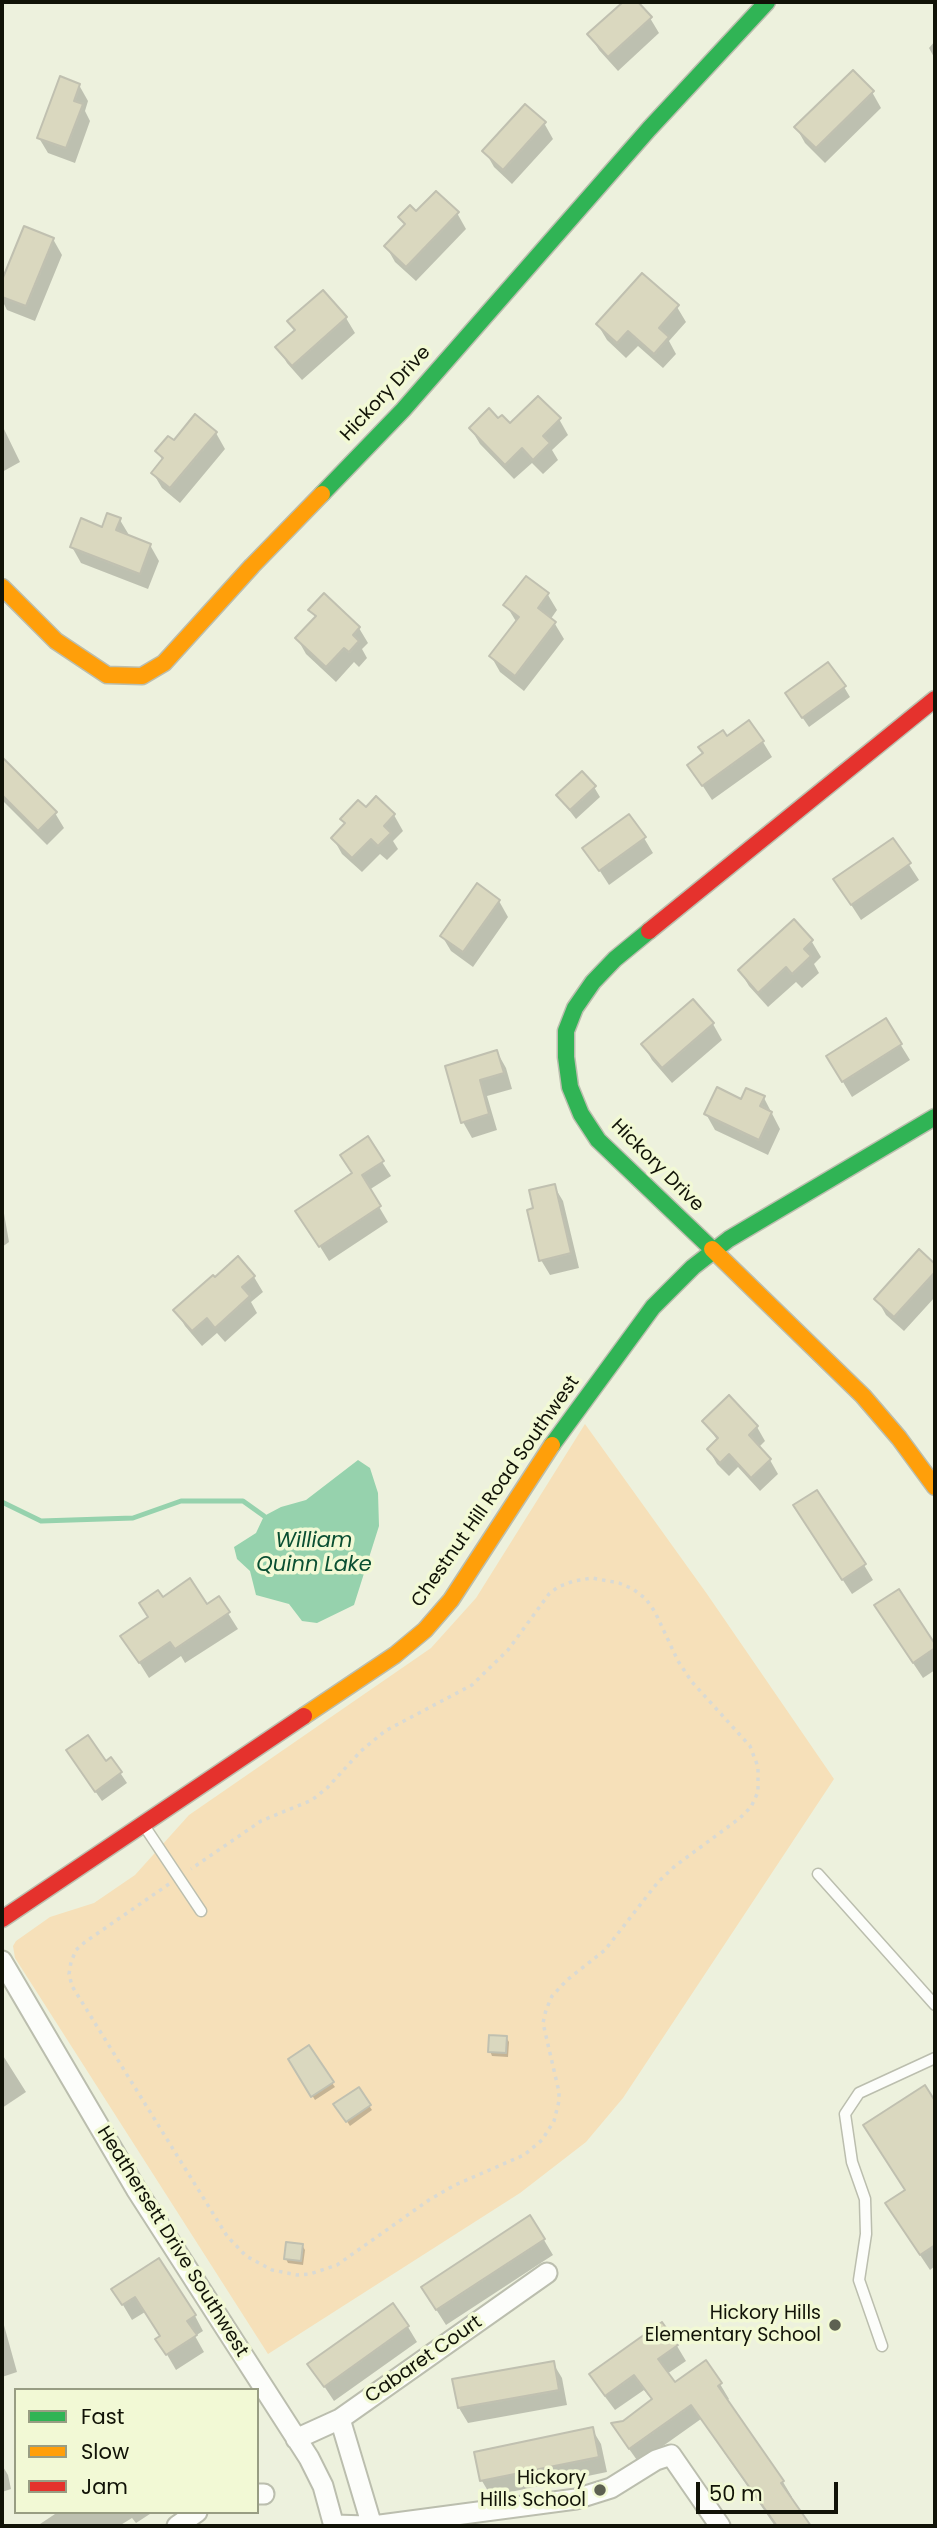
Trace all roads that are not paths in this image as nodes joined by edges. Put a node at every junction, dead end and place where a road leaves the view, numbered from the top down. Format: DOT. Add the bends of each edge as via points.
graph roads {
  1 [pos="767,2"];
  2 [pos="2,587"];
  3 [pos="935,699"];
  4 [pos="935,1117"];
  5 [pos="713,1250"];
  6 [pos="935,1487"];
  7 [pos="143,1824"];
  8 [pos="818,1874"];
  9 [pos="201,1911"];
  10 [pos="2,1919"];
  11 [pos="2,1961"];
  12 [pos="935,2005"];
  13 [pos="935,2058"];
  14 [pos="547,2273"];
  15 [pos="882,2346"];
  16 [pos="341,2419"];
  17 [pos="296,2439"];
  18 [pos="194,2514"];
  19 [pos="177,2526"];
  20 [pos="334,2526"];
  21 [pos="371,2526"];
  22 [pos="720,2526"];
  1 -- 2 [label="street, Hickory Drive" via="649,129 403,410 164,663 142,676 107,675 56,641"];
  3 -- 5 [label="street, Hickory Drive" via="615,959 575,1008 566,1031 566,1057 570,1087 581,1114 598,1140"];
  4 -- 5 [label="street, Chestnut Hill Road Southwest"];
  5 -- 6 [label="street, Hickory Drive" via="863,1396"];
  5 -- 7 [label="street, Chestnut Hill Road Southwest" via="653,1307 546,1453 451,1600 425,1630 395,1655"];
  7 -- 9 [label="lane"];
  7 -- 10 [label="street, Chestnut Hill Road Southwest"];
  8 -- 12 [label="lane"];
  11 -- 17 [label="street, Heathersett Drive Southwest" via="136,2189"];
  13 -- 15 [label="lane" via="859,2093 845,2114 852,2162 865,2199 866,2234 859,2280"];
  14 -- 16 [label="street, Cabaret Court"];
  16 -- 17 [label="street, Cabaret Court"];
  16 -- 21 [label="street"];
  17 -- 20 [label="street, Heathersett Drive Southwest" via="323,2486"];
  18 -- 19 [label="street"];
  20 -- 21 [label="street"];
  21 -- 22 [label="street" via="576,2499 611,2488 671,2455"];
}
